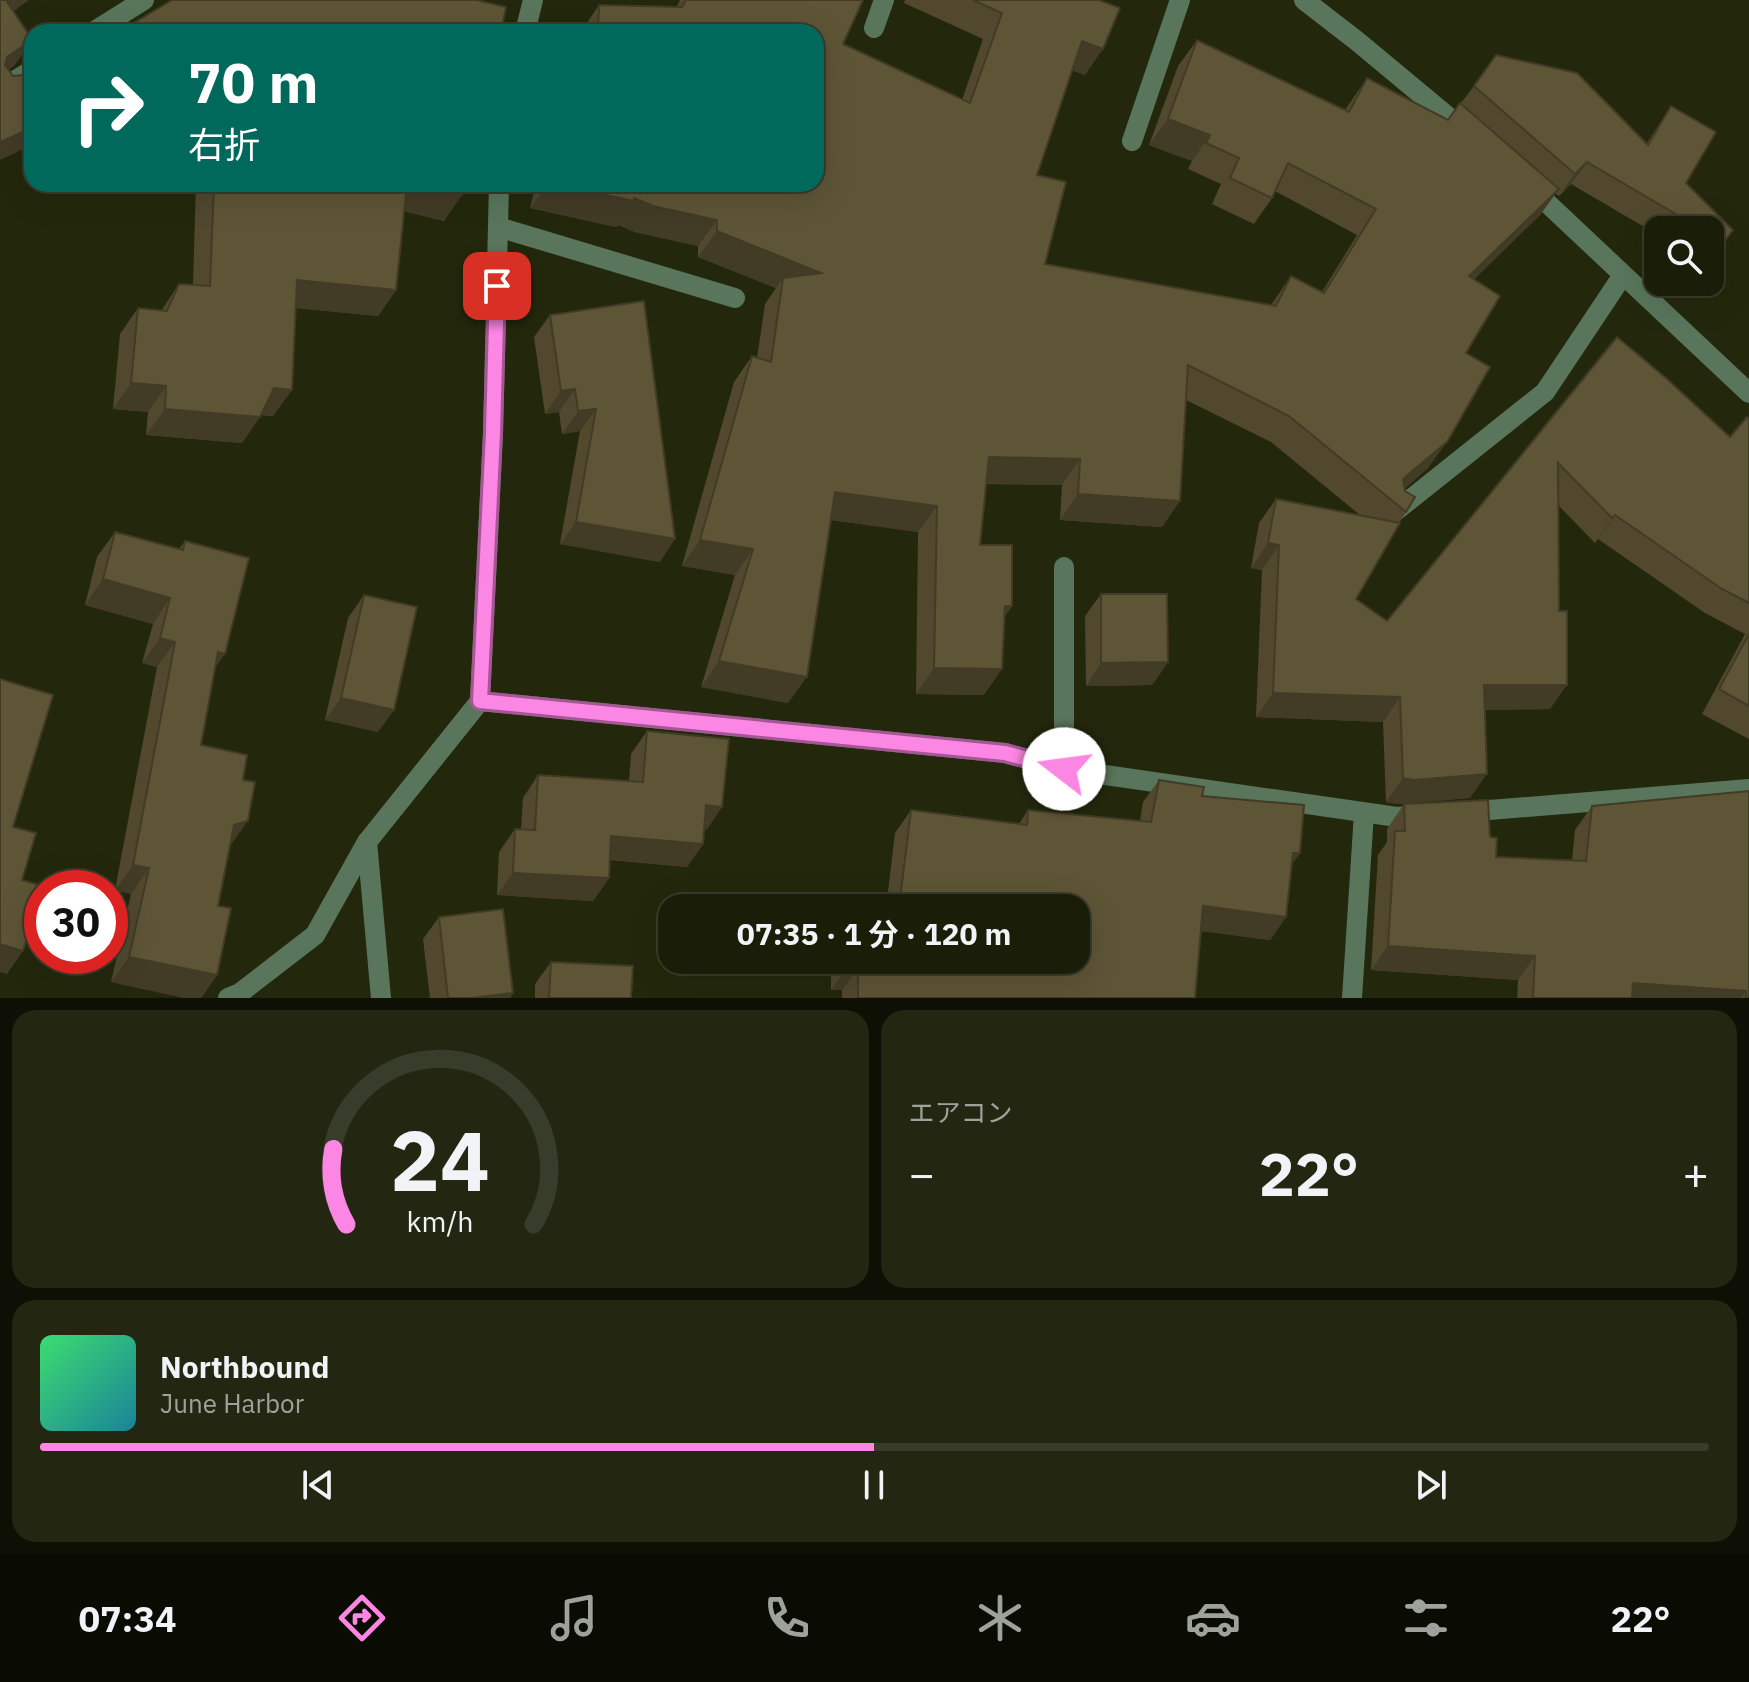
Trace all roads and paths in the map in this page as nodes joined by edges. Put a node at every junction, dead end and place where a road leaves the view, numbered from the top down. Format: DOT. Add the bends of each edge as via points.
graph roads {
  1 [pos="144,0"];
  2 [pos="533,0"];
  3 [pos="884,0"];
  4 [pos="1180,0"];
  5 [pos="1304,0"];
  6 [pos="106,24"];
  7 [pos="527,24"];
  8 [pos="874,28"];
  9 [pos="24,75"];
  10 [pos="0,90"];
  11 [pos="1132,141"];
  12 [pos="1490,152"];
  13 [pos="1514,172"];
  14 [pos="499,192"];
  15 [pos="498,227"];
  16 [pos="1623,275"];
  17 [pos="735,298"];
  18 [pos="1749,393"];
  19 [pos="1397,510"];
  20 [pos="1064,567"];
  21 [pos="480,701"];
  22 [pos="1064,769"];
  23 [pos="1749,789"];
  24 [pos="1364,813"];
  25 [pos="367,842"];
  26 [pos="228,998"];
  27 [pos="381,998"];
  28 [pos="1352,998"];
  1 -- 6 [label="street"];
  2 -- 7 [label="street"];
  3 -- 8 [label="street"];
  4 -- 11 [label="street"];
  5 -- 12 [label="street"];
  9 -- 10 [label="street"];
  13 -- 16 [label="street"];
  14 -- 15 [label="street"];
  15 -- 17 [label="street"];
  15 -- 21 [label="street"];
  16 -- 18 [label="street"];
  16 -- 19 [label="street" via="1545,392"];
  20 -- 22 [label="street"];
  21 -- 22 [label="street" via="1005,753"];
  21 -- 25 [label="street"];
  22 -- 24 [label="street"];
  23 -- 24 [label="street" via="1397,817"];
  24 -- 28 [label="street"];
  25 -- 26 [label="street" via="315,935"];
  25 -- 27 [label="street"];
}
